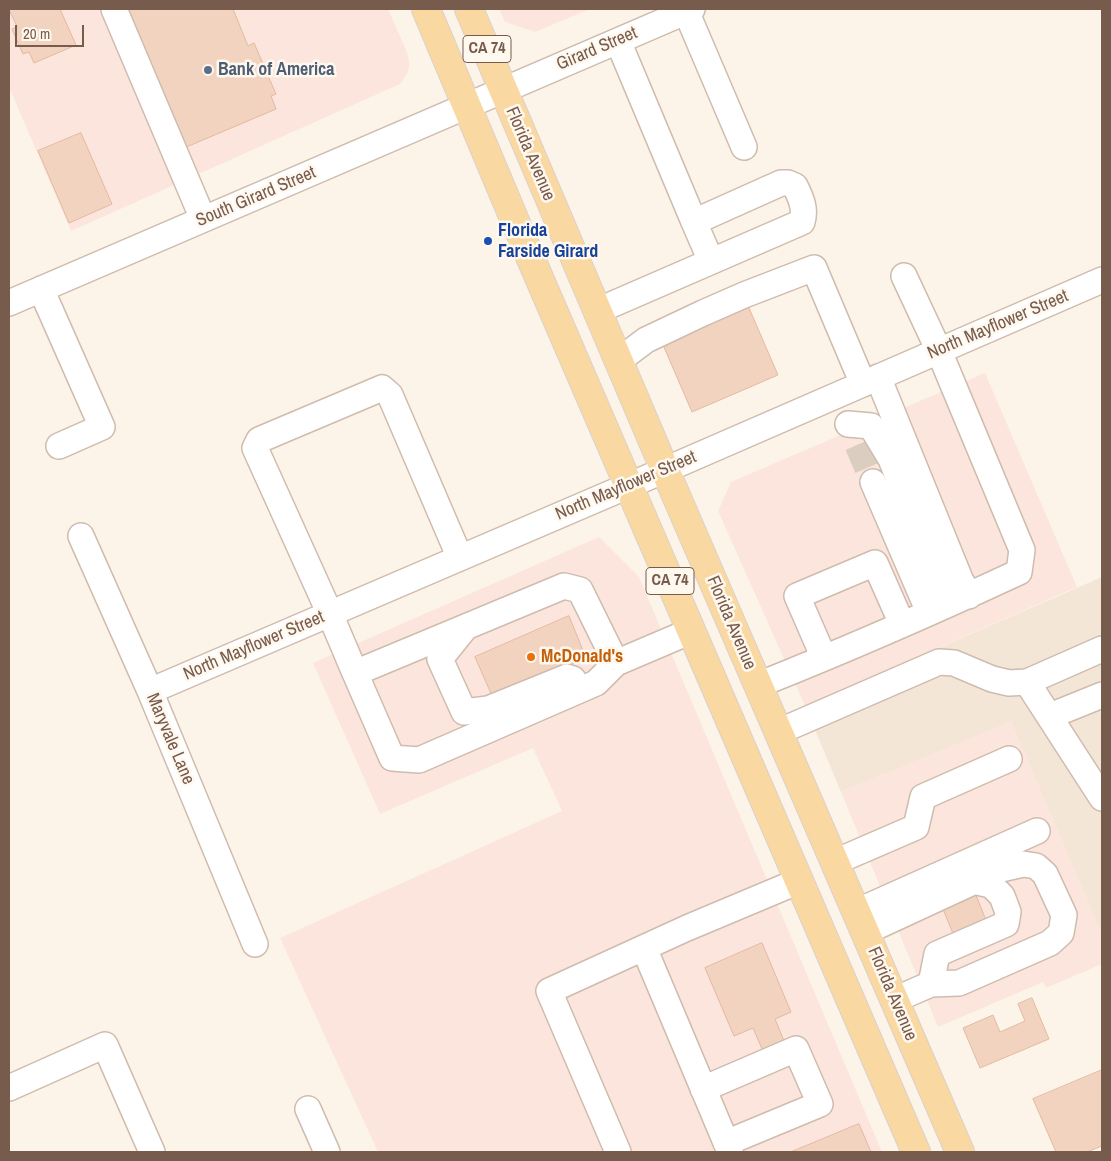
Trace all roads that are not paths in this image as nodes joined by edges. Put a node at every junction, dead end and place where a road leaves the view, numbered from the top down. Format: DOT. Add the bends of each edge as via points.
graph roads {
  1 [pos="114,9"];
  2 [pos="426,9"];
  3 [pos="469,9"];
  4 [pos="689,10"];
  5 [pos="618,41"];
  6 [pos="503,91"];
  7 [pos="467,106"];
  8 [pos="744,147"];
  9 [pos="203,219"];
  10 [pos="694,222"];
  11 [pos="711,261"];
  12 [pos="904,276"];
  13 [pos="1102,280"];
  14 [pos="42,289"];
  15 [pos="9,303"];
  16 [pos="596,311"];
  17 [pos="939,351"];
  18 [pos="618,361"];
  19 [pos="871,380"];
  20 [pos="836,395"];
  21 [pos="59,446"];
  22 [pos="665,470"];
  23 [pos="873,482"];
  24 [pos="628,486"];
  25 [pos="81,536"];
  26 [pos="460,558"];
  27 [pos="949,604"];
  28 [pos="330,614"];
  29 [pos="902,624"];
  30 [pos="466,626"];
  31 [pos="691,631"];
  32 [pos="1102,649"];
  33 [pos="824,658"];
  34 [pos="616,663"];
  35 [pos="355,673"];
  36 [pos="1027,682"];
  37 [pos="596,683"];
  38 [pos="758,685"];
  39 [pos="150,691"];
  40 [pos="1102,695"];
  41 [pos="1050,716"];
  42 [pos="778,732"];
  43 [pos="1009,759"];
  44 [pos="1102,798"];
  45 [pos="1037,831"];
  46 [pos="835,862"];
  47 [pos="799,881"];
  48 [pos="973,881"];
  49 [pos="861,922"];
  50 [pos="255,944"];
  51 [pos="644,948"];
  52 [pos="931,984"];
  53 [pos="894,1000"];
  54 [pos="9,1088"];
  55 [pos="703,1089"];
  56 [pos="308,1109"];
  57 [pos="728,1148"];
  58 [pos="152,1152"];
  59 [pos="328,1152"];
  60 [pos="618,1152"];
  61 [pos="916,1152"];
  62 [pos="960,1152"];
  1 -- 9 [label="street"];
  2 -- 7 [label="main road, CA 74"];
  3 -- 6 [label="main road, Florida Avenue / CA 74"];
  4 -- 5 [label="street, Girard Street"];
  4 -- 8 [label="street"];
  5 -- 6 [label="street, Girard Street"];
  5 -- 10 [label="street"];
  6 -- 7 [label="street, South Girard Street"];
  6 -- 16 [label="main road, Florida Avenue / CA 74"];
  7 -- 9 [label="street, South Girard Street"];
  7 -- 24 [label="main road, CA 74"];
  9 -- 14 [label="street, South Girard Street"];
  10 -- 11 [label="street"];
  10 -- 11 [label="street" via="781,183 795,186 802,201 802,222"];
  11 -- 16 [label="street"];
  12 -- 17 [label="street"];
  13 -- 17 [label="street, North Mayflower Street"];
  14 -- 15 [label="street, South Girard Street"];
  14 -- 21 [label="street" via="102,427"];
  16 -- 18 [label="main road, Florida Avenue / CA 74"];
  17 -- 19 [label="street, North Mayflower Street"];
  17 -- 27 [label="street" via="1022,550 1019,572"];
  18 -- 19 [label="street" via="646,340 744,295 814,268 834,315"];
  18 -- 22 [label="main road, Florida Avenue / CA 74"];
  19 -- 20 [label="street, North Mayflower Street"];
  19 -- 27 [label="street" via="960,580"];
  20 -- 22 [label="street, North Mayflower Street"];
  20 -- 27 [label="street" via="853,434 870,426 891,459"];
  22 -- 24 [label="street, North Mayflower Street"];
  22 -- 38 [label="main road, Florida Avenue / CA 74"];
  23 -- 27 [label="street"];
  24 -- 26 [label="street, North Mayflower Street"];
  24 -- 31 [label="main road, CA 74"];
  25 -- 39 [label="street, Maryvale Lane"];
  26 -- 28 [label="street, North Mayflower Street"];
  26 -- 28 [label="street" via="390,395 382,388 259,440 255,448"];
  27 -- 29 [label="street"];
  28 -- 35 [label="street"];
  28 -- 39 [label="street, North Mayflower Street"];
  29 -- 33 [label="street"];
  29 -- 33 [label="street" via="875,564 797,596"];
  30 -- 34 [label="street" via="564,586 580,590"];
  30 -- 35 [label="street"];
  30 -- 37 [label="street" via="440,659 464,712 488,709 567,678"];
  31 -- 34 [label="street"];
  31 -- 47 [label="main road, CA 74"];
  32 -- 36 [label="street"];
  33 -- 38 [label="street"];
  34 -- 37 [label="street"];
  35 -- 37 [label="street" via="392,758 420,760"];
  36 -- 41 [label="street"];
  36 -- 42 [label="street" via="1009,683 954,663 939,662"];
  38 -- 42 [label="main road, Florida Avenue / CA 74"];
  39 -- 50 [label="street, Maryvale Lane"];
  40 -- 41 [label="street"];
  41 -- 44 [label="street"];
  42 -- 46 [label="main road, Florida Avenue / CA 74"];
  43 -- 46 [label="street" via="922,797 916,827"];
  45 -- 49 [label="street"];
  46 -- 49 [label="main road, Florida Avenue / CA 74"];
  47 -- 51 [label="street"];
  47 -- 61 [label="main road, CA 74"];
  48 -- 49 [label="street"];
  48 -- 52 [label="street" via="991,885 1002,896 1008,912 1006,924 937,954"];
  48 -- 52 [label="street" via="1001,869 1023,864 1036,866 1045,874 1064,915 1061,932 1050,943 959,984"];
  49 -- 53 [label="main road, Florida Avenue / CA 74"];
  51 -- 55 [label="street"];
  51 -- 60 [label="street" via="549,991"];
  52 -- 53 [label="street"];
  53 -- 62 [label="main road, Florida Avenue / CA 74"];
  54 -- 58 [label="street" via="105,1046"];
  55 -- 57 [label="street"];
  55 -- 57 [label="street" via="796,1049 820,1104"];
  56 -- 59 [label="street"];
}
